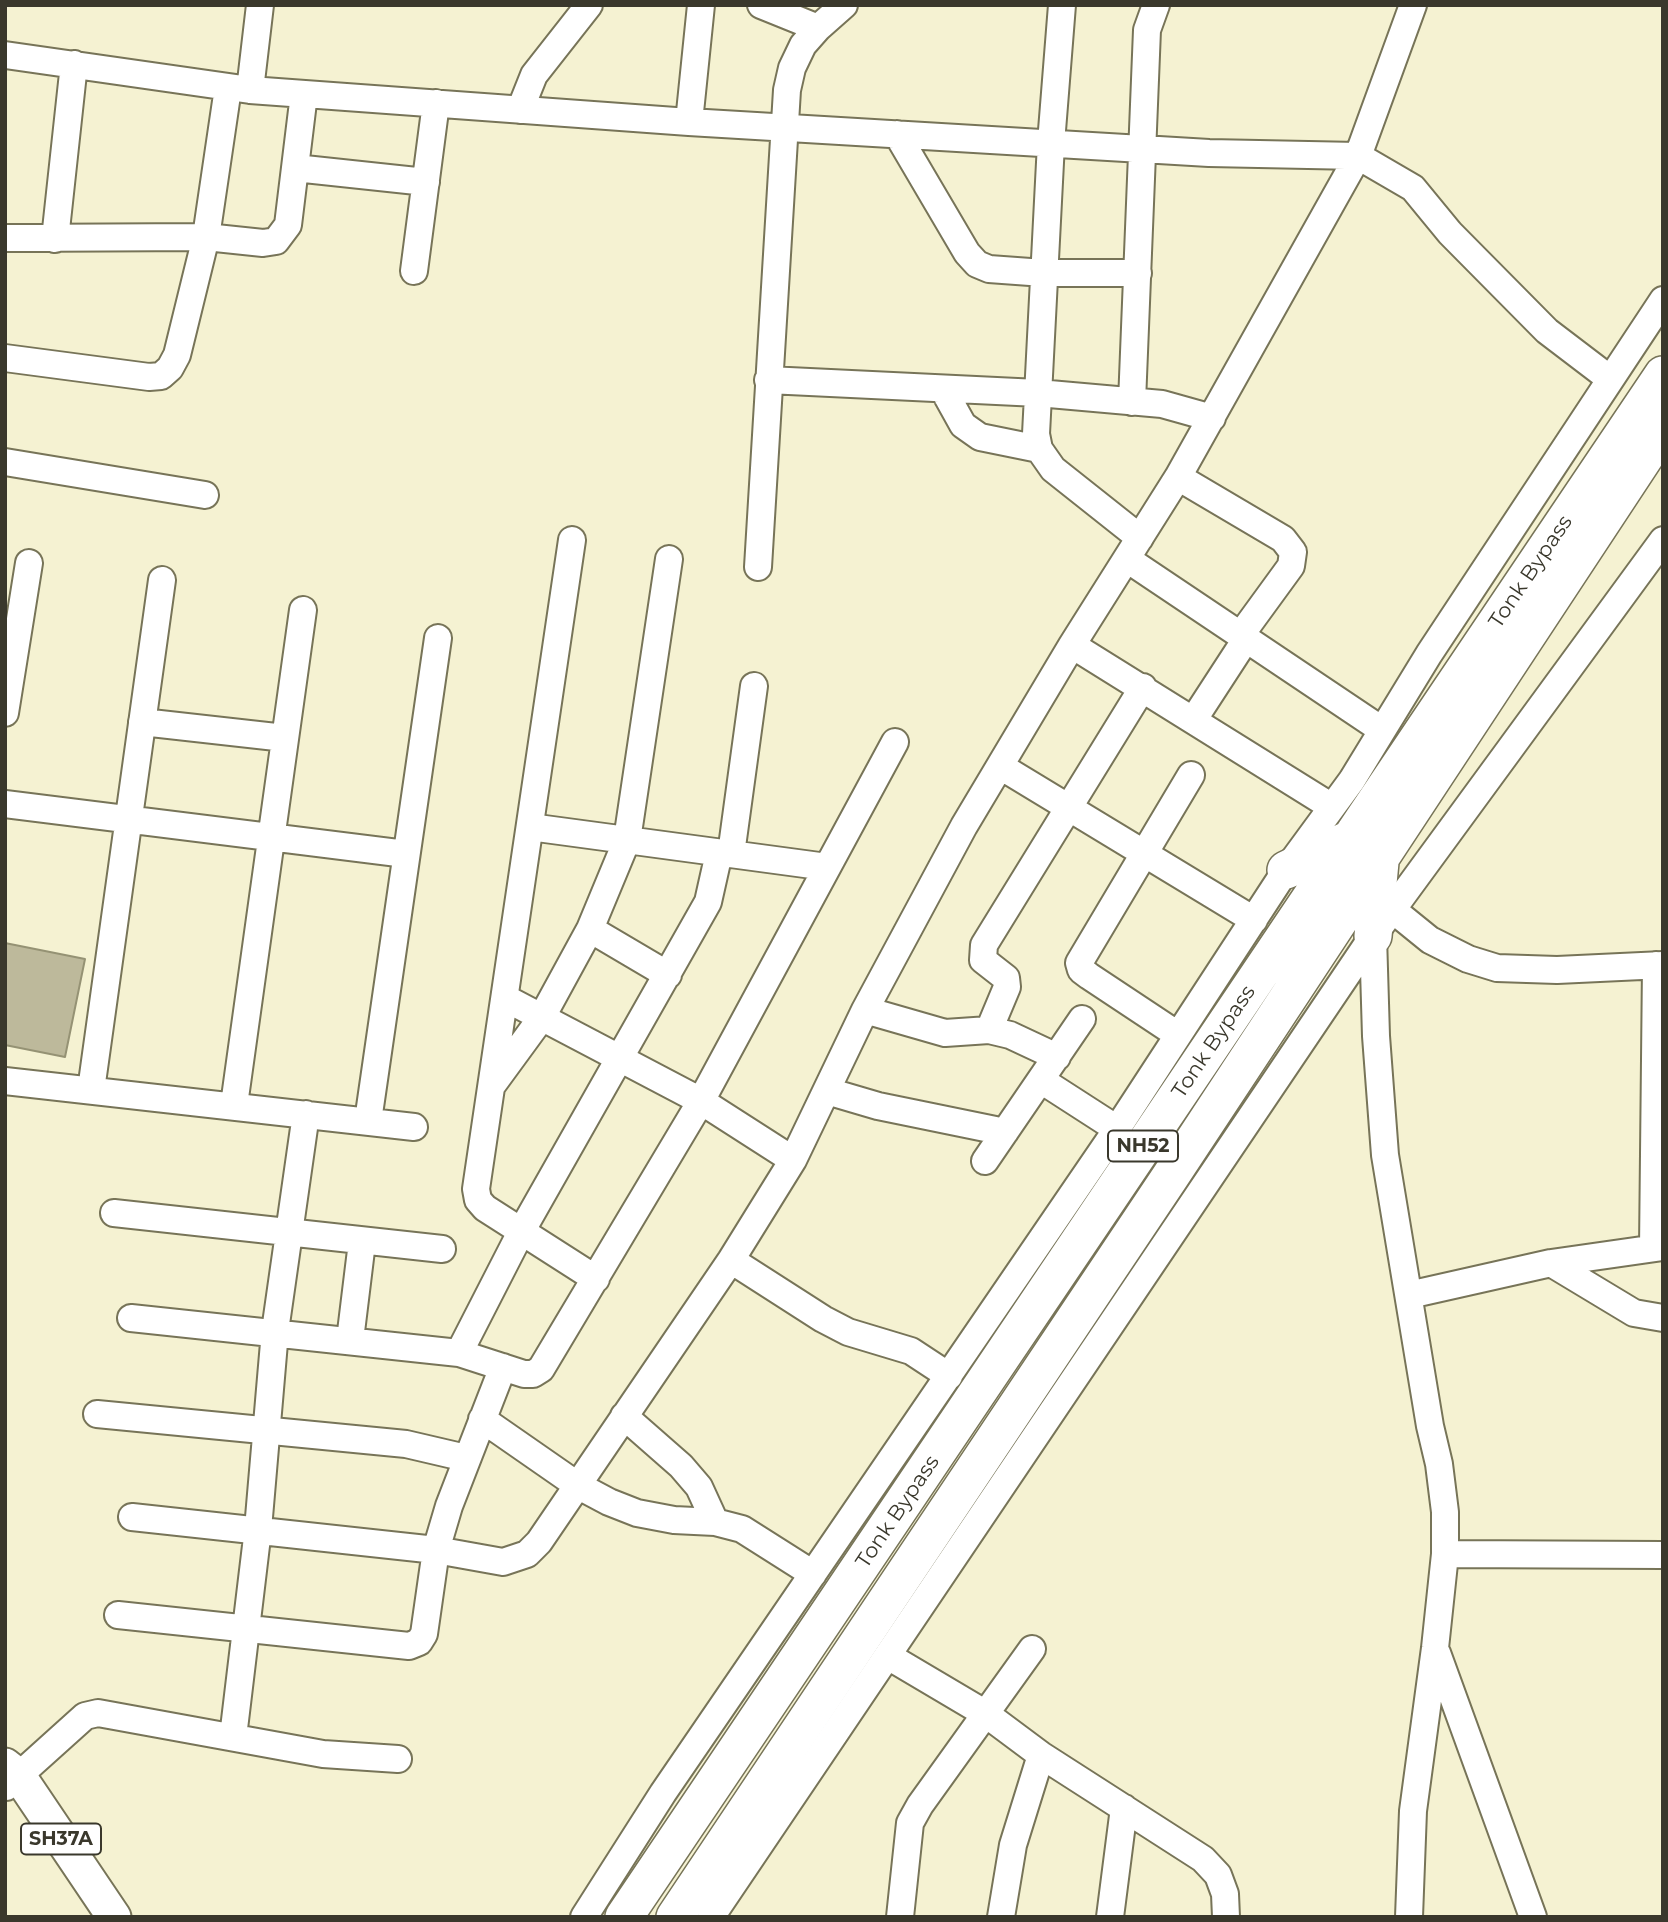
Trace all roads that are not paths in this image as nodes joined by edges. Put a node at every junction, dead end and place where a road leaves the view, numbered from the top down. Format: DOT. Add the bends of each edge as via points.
graph roads {
  1 [pos="260,5"];
  2 [pos="589,5"];
  3 [pos="702,5"];
  4 [pos="761,5"];
  5 [pos="844,5"];
  6 [pos="1062,5"];
  7 [pos="1156,5"];
  8 [pos="1413,5"];
  9 [pos="818,28"];
  10 [pos="5,55"];
  11 [pos="74,64"];
  12 [pos="239,89"];
  13 [pos="304,94"];
  14 [pos="436,103"];
  15 [pos="520,110"];
  16 [pos="689,122"];
  17 [pos="785,127"];
  18 [pos="897,134"];
  19 [pos="1051,143"];
  20 [pos="1143,149"];
  21 [pos="1358,156"];
  22 [pos="295,168"];
  23 [pos="426,182"];
  24 [pos="206,237"];
  25 [pos="5,238"];
  26 [pos="55,239"];
  27 [pos="414,271"];
  28 [pos="1044,273"];
  29 [pos="1138,273"];
  30 [pos="1663,300"];
  31 [pos="5,358"];
  32 [pos="1663,375"];
  33 [pos="1610,379"];
  34 [pos="768,380"];
  35 [pos="943,389"];
  36 [pos="1038,393"];
  37 [pos="1132,402"];
  38 [pos="1212,418"];
  39 [pos="1663,429"];
  40 [pos="1039,449"];
  41 [pos="5,462"];
  42 [pos="1178,477"];
  43 [pos="205,495"];
  44 [pos="572,540"];
  45 [pos="1663,540"];
  46 [pos="1133,548"];
  47 [pos="669,559"];
  48 [pos="29,563"];
  49 [pos="758,567"];
  50 [pos="162,580"];
  51 [pos="303,610"];
  52 [pos="438,638"];
  53 [pos="1243,638"];
  54 [pos="1072,645"];
  55 [pos="754,686"];
  56 [pos="1143,687"];
  57 [pos="5,713"];
  58 [pos="1194,719"];
  59 [pos="142,722"];
  60 [pos="1382,730"];
  61 [pos="285,738"];
  62 [pos="895,742"];
  63 [pos="1000,766"];
  64 [pos="1191,775"];
  65 [pos="5,804"];
  66 [pos="1332,807"];
  67 [pos="1070,808"];
  68 [pos="128,820"];
  69 [pos="530,827"];
  70 [pos="271,838"];
  71 [pos="627,840"];
  72 [pos="1366,848"];
  73 [pos="725,853"];
  74 [pos="1143,853"];
  75 [pos="407,854"];
  76 [pos="827,867"];
  77 [pos="1286,870"];
  78 [pos="1254,920"];
  79 [pos="1383,923"];
  80 [pos="590,929"];
  81 [pos="1659,965"];
  82 [pos="668,975"];
  83 [pos="505,998"];
  84 [pos="865,1010"];
  85 [pos="542,1017"];
  86 [pos="1082,1019"];
  87 [pos="989,1030"];
  88 [pos="1178,1035"];
  89 [pos="1056,1057"];
  90 [pos="1659,1058"];
  91 [pos="621,1059"];
  92 [pos="1041,1080"];
  93 [pos="5,1081"];
  94 [pos="493,1084"];
  95 [pos="91,1090"];
  96 [pos="827,1091"];
  97 [pos="701,1101"];
  98 [pos="234,1105"];
  99 [pos="306,1114"];
  100 [pos="368,1121"];
  101 [pos="414,1127"];
  102 [pos="1117,1129"];
  103 [pos="1006,1132"];
  104 [pos="793,1160"];
  105 [pos="985,1161"];
  106 [pos="114,1213"];
  107 [pos="521,1232"];
  108 [pos="289,1234"];
  109 [pos="362,1242"];
  110 [pos="1658,1248"];
  111 [pos="442,1249"];
  112 [pos="731,1260"];
  113 [pos="1551,1263"];
  114 [pos="596,1279"];
  115 [pos="1409,1295"];
  116 [pos="131,1318"];
  117 [pos="1663,1318"];
  118 [pos="275,1331"];
  119 [pos="350,1340"];
  120 [pos="459,1353"];
  121 [pos="503,1367"];
  122 [pos="949,1376"];
  123 [pos="97,1414"];
  124 [pos="624,1416"];
  125 [pos="482,1419"];
  126 [pos="266,1429"];
  127 [pos="466,1458"];
  128 [pos="577,1485"];
  129 [pos="132,1517"];
  130 [pos="715,1522"];
  131 [pos="258,1529"];
  132 [pos="436,1550"];
  133 [pos="1445,1554"];
  134 [pos="1663,1555"];
  135 [pos="813,1574"];
  136 [pos="118,1615"];
  137 [pos="246,1627"];
  138 [pos="1435,1648"];
  139 [pos="1032,1649"];
  140 [pos="888,1656"];
  141 [pos="986,1714"];
  142 [pos="233,1737"];
  143 [pos="1041,1755"];
  144 [pos="398,1759"];
  145 [pos="9,1778"];
  146 [pos="1124,1808"];
  147 [pos="90,1917"];
  148 [pos="114,1917"];
  149 [pos="584,1917"];
  150 [pos="624,1917"];
  151 [pos="675,1917"];
  152 [pos="711,1917"];
  153 [pos="900,1917"];
  154 [pos="1001,1917"];
  155 [pos="1110,1917"];
  156 [pos="1226,1917"];
  157 [pos="1409,1917"];
  158 [pos="1533,1917"];
  1 -- 12 [label="street"];
  2 -- 15 [label="street" via="534,75"];
  3 -- 16 [label="street"];
  4 -- 9 [label="street"];
  5 -- 9 [label="street"];
  6 -- 19 [label="street"];
  7 -- 20 [label="street" via="1147,30"];
  8 -- 21 [label="street"];
  9 -- 17 [label="street" via="792,68"];
  10 -- 11 [label="street"];
  11 -- 12 [label="street"];
  11 -- 26 [label="street"];
  12 -- 13 [label="street"];
  12 -- 24 [label="street"];
  13 -- 14 [label="street"];
  13 -- 22 [label="street"];
  14 -- 15 [label="street"];
  14 -- 23 [label="street"];
  15 -- 16 [label="street"];
  16 -- 17 [label="street"];
  17 -- 18 [label="street"];
  17 -- 34 [label="street"];
  18 -- 19 [label="street"];
  18 -- 28 [label="street" via="977,264"];
  19 -- 20 [label="street"];
  19 -- 28 [label="street"];
  20 -- 21 [label="street"];
  20 -- 29 [label="street"];
  21 -- 33 [label="street" via="1413,188 1450,233 1547,331"];
  21 -- 38 [label="street"];
  22 -- 23 [label="street"];
  22 -- 24 [label="street" via="288,225 282,236 263,243"];
  23 -- 27 [label="street"];
  24 -- 26 [label="street"];
  24 -- 31 [label="street" via="177,355 161,376"];
  25 -- 26 [label="street"];
  28 -- 29 [label="street"];
  28 -- 36 [label="street"];
  29 -- 37 [label="street"];
  30 -- 33 [label="street"];
  32 -- 72 [label="highway, Tonk Bypass / NH52"];
  33 -- 60 [label="street"];
  34 -- 35 [label="street"];
  34 -- 49 [label="street"];
  35 -- 36 [label="street"];
  35 -- 40 [label="street" via="963,425 980,437"];
  36 -- 37 [label="street"];
  36 -- 40 [label="street"];
  37 -- 38 [label="street" via="1162,404"];
  38 -- 42 [label="street"];
  39 -- 72 [label="highway, NH52"];
  40 -- 46 [label="street" via="1053,469"];
  41 -- 43 [label="street"];
  42 -- 46 [label="street"];
  42 -- 53 [label="street" via="1283,539 1293,552 1291,566"];
  44 -- 69 [label="street"];
  45 -- 79 [label="street"];
  46 -- 53 [label="street"];
  46 -- 54 [label="street"];
  47 -- 71 [label="street"];
  48 -- 57 [label="street"];
  50 -- 59 [label="street"];
  51 -- 61 [label="street"];
  52 -- 75 [label="street"];
  53 -- 58 [label="street"];
  53 -- 60 [label="street"];
  54 -- 56 [label="street"];
  54 -- 63 [label="street"];
  55 -- 73 [label="street"];
  56 -- 58 [label="street"];
  56 -- 67 [label="street"];
  58 -- 66 [label="street"];
  59 -- 61 [label="street"];
  59 -- 68 [label="street"];
  60 -- 66 [label="street"];
  61 -- 70 [label="street"];
  62 -- 76 [label="street"];
  63 -- 67 [label="street"];
  63 -- 84 [label="street"];
  64 -- 74 [label="street"];
  65 -- 68 [label="street"];
  66 -- 77 [label="street"];
  67 -- 74 [label="street"];
  67 -- 87 [label="street" via="984,945 983,960 1006,978 1007,987"];
  68 -- 70 [label="street"];
  68 -- 95 [label="street"];
  69 -- 71 [label="street"];
  69 -- 83 [label="street"];
  70 -- 75 [label="street"];
  70 -- 98 [label="street"];
  71 -- 73 [label="street"];
  71 -- 80 [label="street"];
  72 -- 77 [label="highway"];
  72 -- 79 [label="highway"];
  72 -- 150 [label="highway, Tonk Bypass / NH52"];
  72 -- 151 [label="highway, NH52"];
  73 -- 76 [label="street"];
  73 -- 82 [label="street" via="708,902"];
  74 -- 78 [label="street"];
  74 -- 88 [label="street" via="1079,963 1089,976"];
  75 -- 100 [label="street"];
  76 -- 97 [label="street"];
  77 -- 78 [label="street"];
  78 -- 88 [label="street"];
  79 -- 81 [label="street" via="1496,968"];
  79 -- 115 [label="street" via="1376,1036 1385,1155"];
  79 -- 140 [label="street"];
  80 -- 82 [label="street"];
  80 -- 85 [label="street"];
  81 -- 90 [label="street"];
  82 -- 91 [label="street"];
  83 -- 85 [label="street"];
  83 -- 94 [label="street"];
  84 -- 87 [label="street" via="945,1033"];
  84 -- 96 [label="street"];
  85 -- 91 [label="street"];
  85 -- 94 [label="street"];
  86 -- 89 [label="street"];
  87 -- 89 [label="street"];
  88 -- 102 [label="street"];
  89 -- 92 [label="street"];
  90 -- 110 [label="street"];
  91 -- 97 [label="street"];
  91 -- 107 [label="street"];
  92 -- 102 [label="street"];
  92 -- 103 [label="street"];
  93 -- 95 [label="street"];
  94 -- 107 [label="street" via="478,1200"];
  95 -- 98 [label="street"];
  96 -- 103 [label="street"];
  96 -- 104 [label="street"];
  97 -- 104 [label="street"];
  97 -- 114 [label="street"];
  98 -- 99 [label="street"];
  99 -- 100 [label="street"];
  99 -- 108 [label="street"];
  100 -- 101 [label="street"];
  102 -- 122 [label="street"];
  103 -- 105 [label="street"];
  104 -- 112 [label="street"];
  106 -- 108 [label="street"];
  107 -- 114 [label="street"];
  107 -- 120 [label="street"];
  108 -- 109 [label="street"];
  108 -- 118 [label="street"];
  109 -- 111 [label="street"];
  109 -- 119 [label="street"];
  110 -- 113 [label="street"];
  112 -- 122 [label="street" via="840,1328 911,1351"];
  112 -- 124 [label="street"];
  113 -- 115 [label="street"];
  113 -- 117 [label="street" via="1634,1313"];
  114 -- 121 [label="street" via="541,1369 533,1374"];
  115 -- 133 [label="street" via="1439,1464"];
  116 -- 118 [label="street"];
  118 -- 119 [label="street"];
  118 -- 126 [label="street"];
  119 -- 120 [label="street"];
  120 -- 121 [label="street"];
  121 -- 125 [label="street"];
  122 -- 135 [label="street"];
  123 -- 126 [label="street"];
  124 -- 128 [label="street"];
  124 -- 130 [label="street" via="681,1466 699,1487"];
  125 -- 127 [label="street"];
  125 -- 128 [label="street"];
  126 -- 127 [label="street" via="406,1444"];
  126 -- 131 [label="street"];
  127 -- 132 [label="street"];
  128 -- 130 [label="street" via="637,1513"];
  128 -- 132 [label="street" via="527,1554 503,1562"];
  129 -- 131 [label="street"];
  130 -- 135 [label="street" via="754,1536"];
  131 -- 132 [label="street"];
  131 -- 137 [label="street"];
  132 -- 137 [label="street" via="419,1642 409,1646"];
  133 -- 134 [label="street"];
  133 -- 138 [label="street"];
  135 -- 149 [label="street"];
  136 -- 137 [label="street"];
  137 -- 142 [label="street"];
  138 -- 157 [label="street" via="1413,1811"];
  138 -- 158 [label="street"];
  139 -- 141 [label="street"];
  140 -- 141 [label="street"];
  140 -- 152 [label="street"];
  141 -- 143 [label="street"];
  141 -- 153 [label="street" via="910,1823"];
  142 -- 144 [label="street" via="323,1754"];
  142 -- 145 [label="street" via="98,1713 85,1716"];
  143 -- 146 [label="street"];
  143 -- 154 [label="street" via="1013,1845"];
  145 -- 147 [label="main road, SH37A"];
  145 -- 148 [label="main road, SH37A"];
  146 -- 155 [label="street"];
  146 -- 156 [label="street" via="1203,1860 1218,1875"];
}
